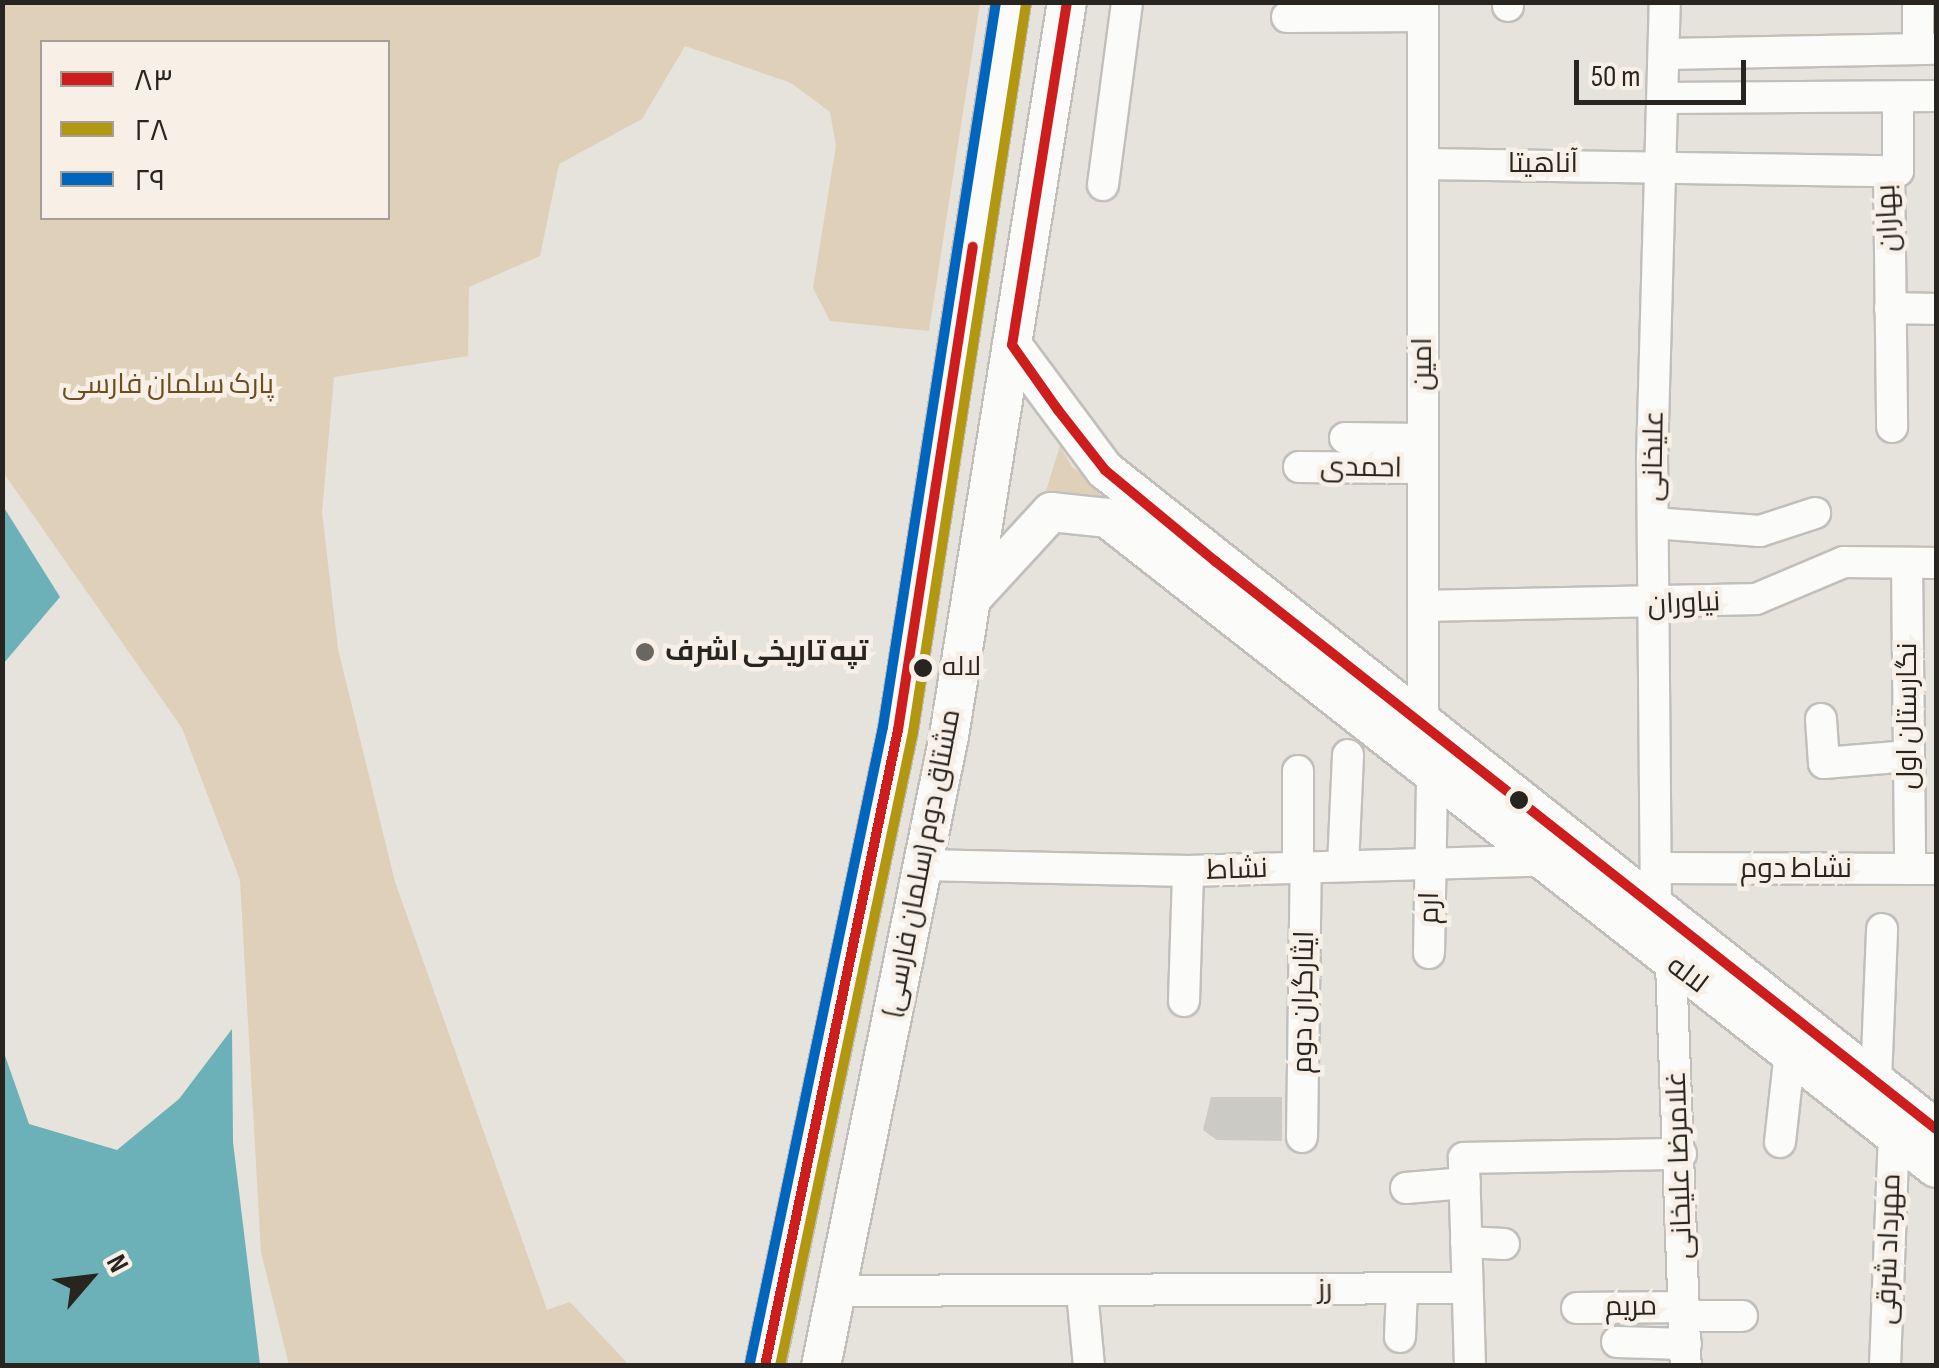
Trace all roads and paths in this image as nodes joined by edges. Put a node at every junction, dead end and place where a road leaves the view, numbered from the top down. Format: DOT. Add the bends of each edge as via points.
graph roads {
  1 [pos="1011,2"];
  2 [pos="1067,2"];
  3 [pos="1127,2"];
  4 [pos="1665,2"];
  5 [pos="1918,2"];
  6 [pos="1423,9"];
  7 [pos="1287,17"];
  8 [pos="1927,49"];
  9 [pos="1666,54"];
  10 [pos="1936,96"];
  11 [pos="1898,97"];
  12 [pos="1664,98"];
  13 [pos="1662,163"];
  14 [pos="1423,164"];
  15 [pos="1889,171"];
  16 [pos="1103,185"];
  17 [pos="1890,308"];
  18 [pos="1936,309"];
  19 [pos="1012,345"];
  20 [pos="1892,427"];
  21 [pos="1345,438"];
  22 [pos="1423,454"];
  23 [pos="1299,467"];
  24 [pos="1815,514"];
  25 [pos="1653,522"];
  26 [pos="1922,563"];
  27 [pos="1207,573"];
  28 [pos="971,600"];
  29 [pos="1423,606"];
  30 [pos="1655,606"];
  31 [pos="1821,719"];
  32 [pos="1423,725"];
  33 [pos="1348,755"];
  34 [pos="1908,756"];
  35 [pos="1298,771"];
  36 [pos="1432,786"];
  37 [pos="1551,860"];
  38 [pos="922,864"];
  39 [pos="1431,864"];
  40 [pos="1344,866"];
  41 [pos="1302,868"];
  42 [pos="1656,868"];
  43 [pos="1923,869"];
  44 [pos="1188,871"];
  45 [pos="1656,909"];
  46 [pos="1882,930"];
  47 [pos="1429,953"];
  48 [pos="1671,964"];
  49 [pos="1184,1000"];
  50 [pos="1767,1015"];
  51 [pos="1790,1052"];
  52 [pos="1876,1081"];
  53 [pos="1936,1129"];
  54 [pos="1894,1133"];
  55 [pos="1302,1136"];
  56 [pos="1780,1142"];
  57 [pos="1682,1154"];
  58 [pos="1936,1168"];
  59 [pos="1464,1182"];
  60 [pos="1406,1188"];
  61 [pos="1466,1242"];
  62 [pos="1504,1244"];
  63 [pos="1467,1288"];
  64 [pos="1402,1289"];
  65 [pos="836,1291"];
  66 [pos="1082,1292"];
  67 [pos="1578,1308"];
  68 [pos="1742,1316"];
  69 [pos="1686,1333"];
  70 [pos="1400,1337"];
  71 [pos="1616,1342"];
  72 [pos="765,1366"];
  73 [pos="820,1366"];
  74 [pos="1089,1366"];
  75 [pos="1470,1366"];
  76 [pos="1885,1366"];
  1 -- 72 [label="main road, مشتاق دوم (سلمان فارسی)" via="898,730"];
  2 -- 19 [label="main road, مشتاق دوم (سلمان فارسی)"];
  3 -- 16 [label="street"];
  4 -- 9 [label="street, علیخانی"];
  5 -- 8 [label="street"];
  6 -- 7 [label="street"];
  6 -- 14 [label="street, امین"];
  8 -- 9 [label="street"];
  9 -- 12 [label="street, علیخانی"];
  10 -- 11 [label="street"];
  11 -- 12 [label="street"];
  11 -- 15 [label="street" via="1898,171"];
  12 -- 13 [label="street, علیخانی"];
  13 -- 14 [label="street, آناهیتا"];
  13 -- 15 [label="street, بهاران"];
  13 -- 25 [label="street, علیخانی"];
  14 -- 22 [label="street, امین"];
  15 -- 17 [label="street, بهاران"];
  17 -- 18 [label="street"];
  17 -- 20 [label="street, بهاران"];
  19 -- 27 [label="main road, لاله" via="1105,470"];
  19 -- 28 [label="main road, مشتاق دوم (سلمان فارسی)"];
  21 -- 22 [label="street"];
  22 -- 23 [label="street, احمدی"];
  22 -- 29 [label="street, امین"];
  24 -- 25 [label="street" via="1760,531"];
  25 -- 30 [label="street, علیخانی"];
  26 -- 30 [label="street, نیاوران" via="1844,562 1756,599"];
  26 -- 34 [label="street, نگارستان اول"];
  27 -- 28 [label="main road, لاله" via="1108,518 1074,509 1038,522"];
  27 -- 32 [label="main road, لاله"];
  27 -- 37 [label="main road, لاله"];
  28 -- 38 [label="main road, مشتاق دوم (سلمان فارسی)"];
  29 -- 30 [label="street, نیاوران"];
  29 -- 32 [label="street, امین"];
  30 -- 42 [label="street, علیخانی"];
  31 -- 34 [label="street" via="1824,763"];
  32 -- 45 [label="main road, لاله"];
  33 -- 40 [label="street"];
  34 -- 43 [label="street, نگارستان اول"];
  35 -- 41 [label="street, ایثارگران دوم"];
  36 -- 39 [label="street, ارم"];
  37 -- 39 [label="street, نشاط"];
  37 -- 48 [label="main road, لاله"];
  38 -- 44 [label="street, نشاط"];
  38 -- 65 [label="main road, مشتاق دوم (سلمان فارسی)"];
  39 -- 40 [label="street, نشاط"];
  39 -- 47 [label="street, ارم"];
  40 -- 41 [label="street, نشاط"];
  41 -- 44 [label="street, نشاط"];
  41 -- 55 [label="street, ایثارگران دوم"];
  42 -- 43 [label="street, نشاط دوم"];
  42 -- 45 [label="street, علیخانی"];
  44 -- 49 [label="street"];
  45 -- 50 [label="main road, لاله"];
  46 -- 52 [label="street"];
  48 -- 50 [label="main road, لاله"];
  48 -- 57 [label="street, غلامرضا علیخانی"];
  50 -- 51 [label="main road, لاله"];
  50 -- 52 [label="main road, لاله"];
  51 -- 54 [label="main road, لاله"];
  51 -- 56 [label="street"];
  52 -- 53 [label="main road, لاله"];
  54 -- 58 [label="main road, لاله"];
  54 -- 76 [label="street, مهرداد شرقی"];
  57 -- 59 [label="street" via="1464,1158"];
  57 -- 69 [label="street, غلامرضا علیخانی"];
  59 -- 60 [label="street"];
  59 -- 61 [label="street"];
  61 -- 62 [label="street"];
  61 -- 63 [label="street"];
  63 -- 64 [label="street, رز"];
  63 -- 75 [label="street"];
  64 -- 66 [label="street, رز"];
  64 -- 70 [label="street"];
  65 -- 66 [label="street, رز"];
  65 -- 73 [label="main road, مشتاق دوم (سلمان فارسی)"];
  66 -- 74 [label="street"];
  67 -- 69 [label="street, مریم"];
  68 -- 69 [label="street"];
  69 -- 71 [label="street"];
}
